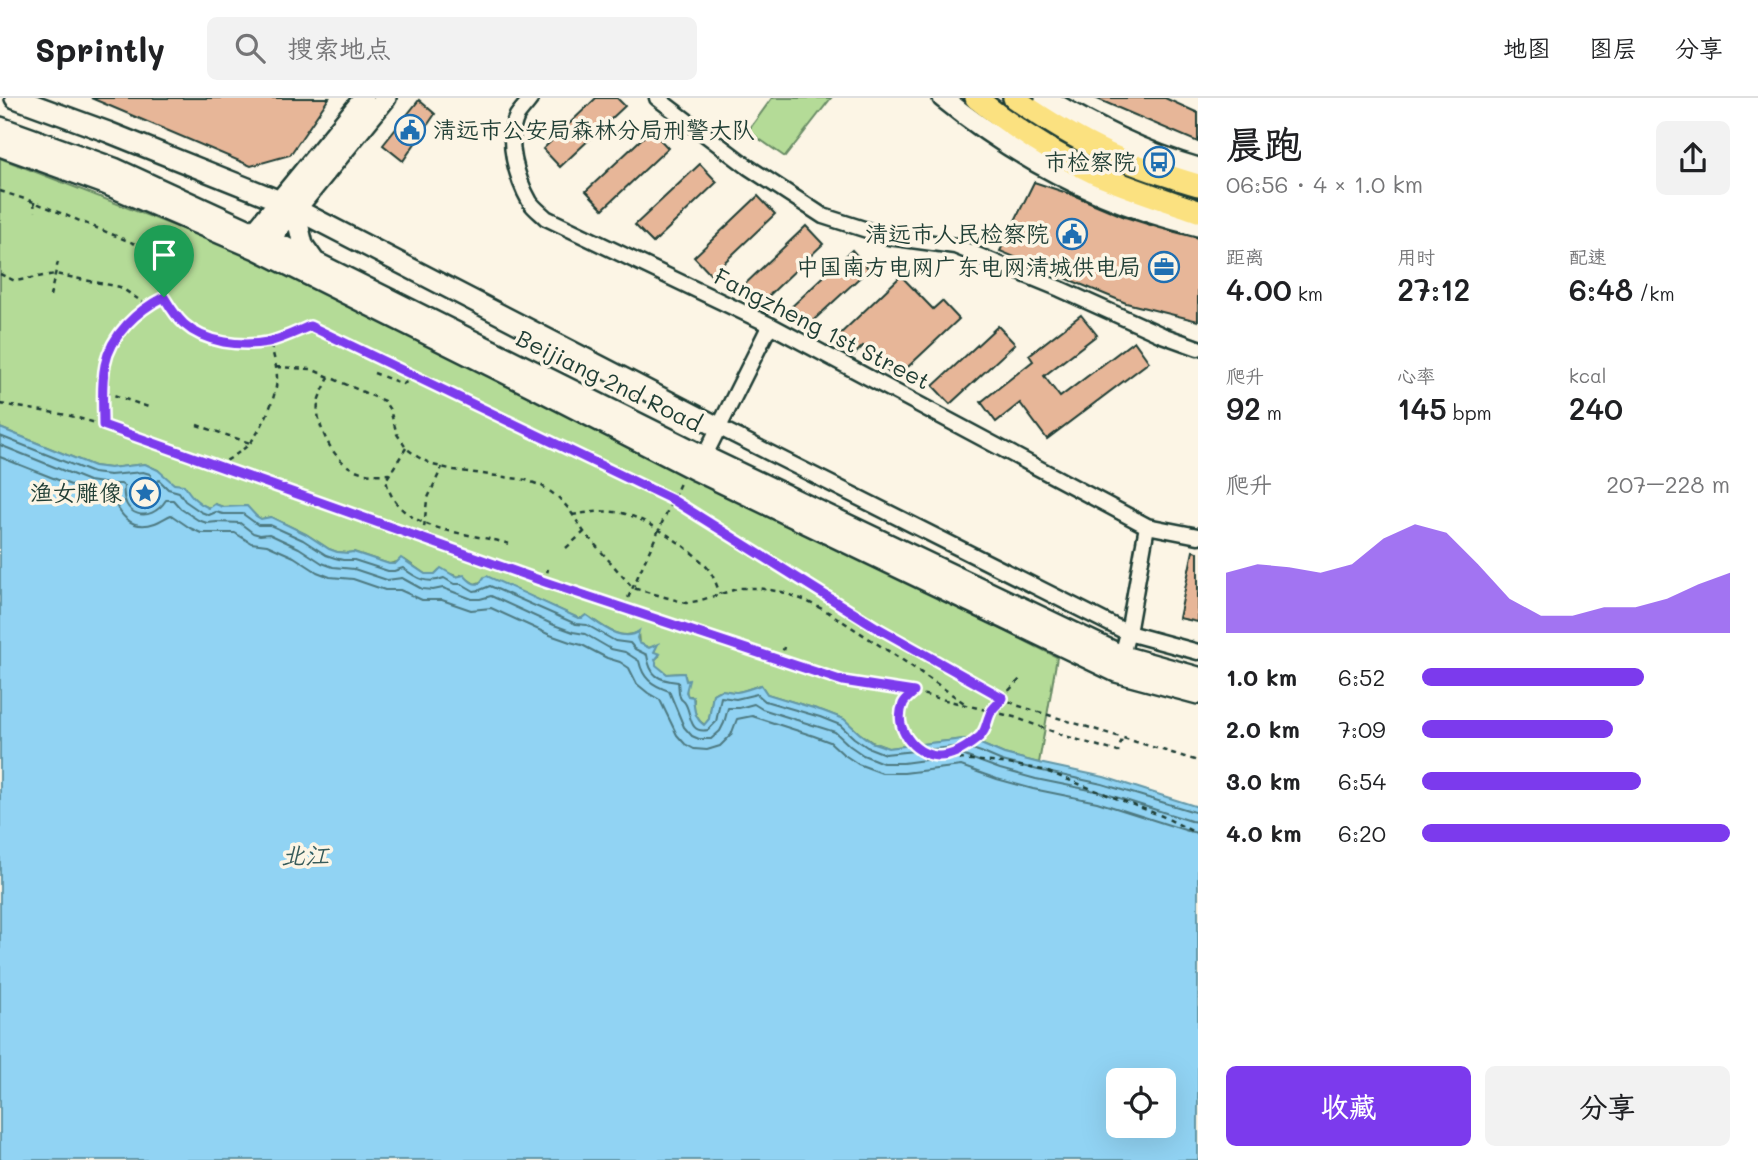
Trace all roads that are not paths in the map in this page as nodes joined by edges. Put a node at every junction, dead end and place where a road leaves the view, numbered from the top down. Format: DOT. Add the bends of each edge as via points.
graph roads {
  1 [pos="15,98"];
  2 [pos="364,98"];
  3 [pos="386,98"];
  4 [pos="531,98"];
  5 [pos="657,98"];
  6 [pos="943,98"];
  7 [pos="976,98"];
  8 [pos="1014,98"];
  9 [pos="1045,98"];
  10 [pos="0,127"];
  11 [pos="0,146"];
  12 [pos="1198,168"];
  13 [pos="1198,185"];
  14 [pos="287,206"];
  15 [pos="1198,211"];
  16 [pos="223,219"];
  17 [pos="1198,226"];
  18 [pos="260,240"];
  19 [pos="316,263"];
  20 [pos="770,325"];
  21 [pos="1198,348"];
  22 [pos="718,428"];
  23 [pos="701,463"];
  24 [pos="1147,526"];
  25 [pos="1198,536"];
  26 [pos="1128,633"];
  27 [pos="1198,652"];
  28 [pos="1119,664"];
  29 [pos="1198,677"];
  30 [pos="1198,694"];
  1 -- 14 [label="main road, Beijiang 2nd Road"];
  2 -- 14 [label="main road"];
  3 -- 14 [label="main road"];
  4 -- 20 [label="street, Fangzheng 1st Street" via="517,117 511,139 531,204 546,218"];
  5 -- 21 [label="street" via="748,167 823,216 889,237 955,246"];
  6 -- 17 [label="main road" via="1041,166 1129,205"];
  7 -- 15 [label="main road" via="1093,173"];
  8 -- 13 [label="main road" via="1110,154"];
  9 -- 12 [label="main road" via="1130,143"];
  10 -- 16 [label="main road, Beijiang 2nd Road" via="114,168"];
  11 -- 18 [label="main road, Beijiang 2nd Road"];
  14 -- 16 [label="main road"];
  14 -- 18 [label="main road"];
  14 -- 19 [label="main road"];
  14 -- 22 [label="main road, Beijiang 2nd Road"];
  16 -- 18 [label="main road, Beijiang 2nd Road"];
  18 -- 19 [label="main road, Beijiang 2nd Road"];
  18 -- 23 [label="main road, Beijiang 2nd Road" via="508,374"];
  19 -- 23 [label="main road, Beijiang 2nd Road"];
  20 -- 22 [label="street"];
  20 -- 24 [label="street, Fangzheng 1st Street"];
  22 -- 23 [label="street"];
  22 -- 26 [label="street, Beijiang 2nd Road"];
  23 -- 28 [label="main road, Beijiang 2nd Road"];
  24 -- 25 [label="street, Fangzheng 1st Street"];
  24 -- 26 [label="street"];
  26 -- 27 [label="street, Beijiang 2nd Road"];
  26 -- 28 [label="street"];
  28 -- 29 [label="main road, Beijiang 2nd Road"];
  28 -- 30 [label="main road, Beijiang 2nd Road"];
}
